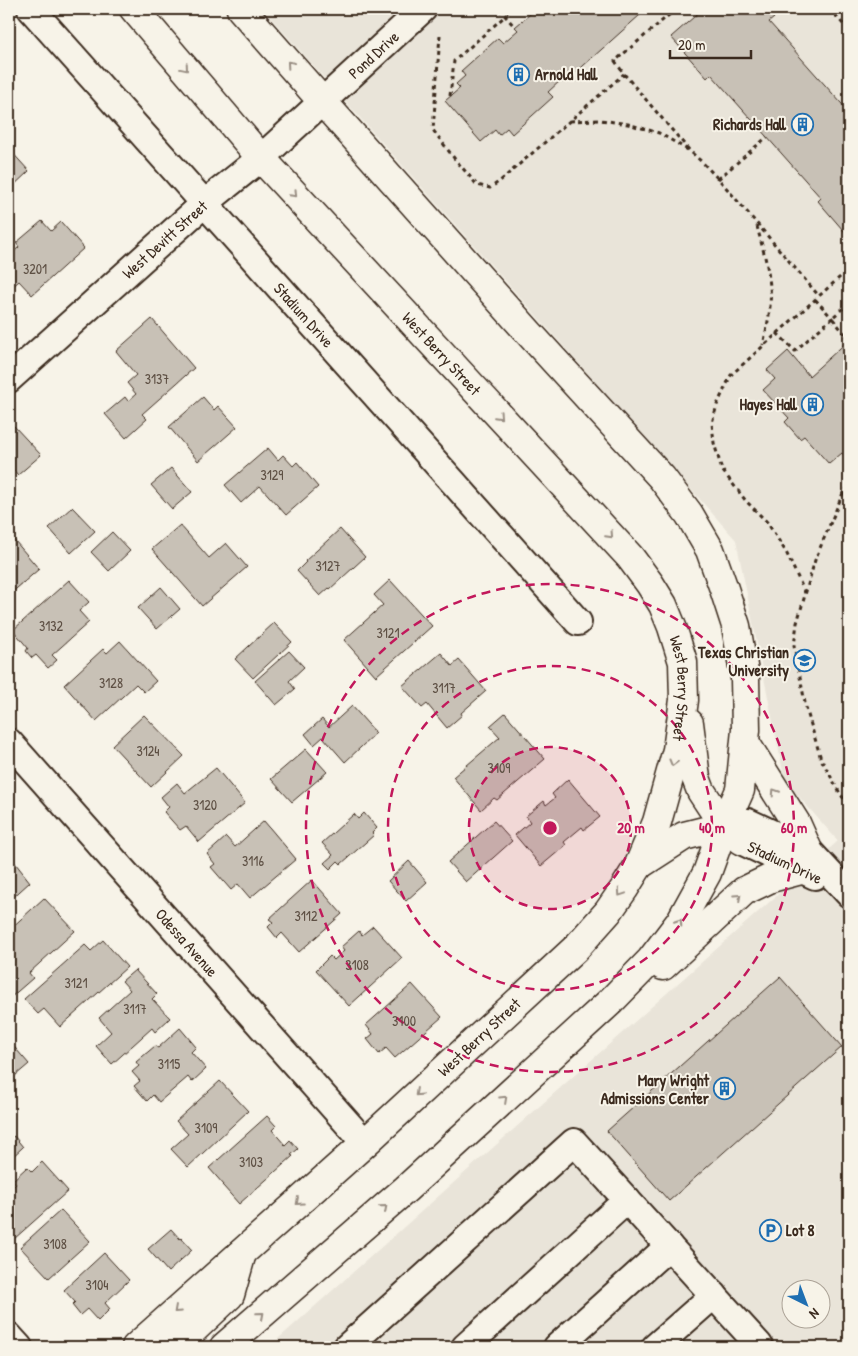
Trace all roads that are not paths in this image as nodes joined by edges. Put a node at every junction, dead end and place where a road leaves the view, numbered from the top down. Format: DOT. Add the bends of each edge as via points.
graph roads {
  1 [pos="31,9"];
  2 [pos="134,9"];
  3 [pos="241,9"];
  4 [pos="423,9"];
  5 [pos="322,101"];
  6 [pos="261,158"];
  7 [pos="205,203"];
  8 [pos="9,380"];
  9 [pos="578,622"];
  10 [pos="684,700"];
  11 [pos="9,742"];
  12 [pos="746,744"];
  13 [pos="724,826"];
  14 [pos="804,860"];
  15 [pos="639,865"];
  16 [pos="848,892"];
  17 [pos="567,1041"];
  18 [pos="365,1143"];
  19 [pos="627,1200"];
  20 [pos="669,1246"];
  21 [pos="242,1253"];
  22 [pos="714,1295"];
  23 [pos="9,1336"];
  24 [pos="759,1345"];
  25 [pos="19,1347"];
  26 [pos="136,1347"];
  27 [pos="175,1347"];
  28 [pos="224,1347"];
  29 [pos="347,1347"];
  30 [pos="464,1347"];
  31 [pos="557,1347"];
  32 [pos="655,1347"];
  1 -- 7 [label="street, Stadium Drive"];
  2 -- 6 [label="main road, West Berry Street, one-way"];
  5 -- 3 [label="main road, one-way"];
  4 -- 5 [label="street, Pond Drive"];
  5 -- 6 [label="street, West Devitt Street"];
  5 -- 12 [label="main road" via="662,478 689,514 710,550 736,626 745,678"];
  6 -- 7 [label="street, West Devitt Street"];
  6 -- 10 [label="main road, West Berry Street, one-way" via="630,557 663,605 672,627 682,662"];
  7 -- 8 [label="street, West Devitt Street"];
  7 -- 9 [label="street, Stadium Drive"];
  10 -- 13 [label="main road" via="696,778"];
  10 -- 15 [label="main road, West Berry Street, one-way" via="668,785"];
  11 -- 18 [label="street, Odessa Avenue"];
  12 -- 13 [label="main road" via="740,790"];
  14 -- 12 [label="main road, one-way" via="796,823"];
  13 -- 14 [label="street, Stadium Drive" via="748,822"];
  13 -- 15 [label="main road" via="684,836"];
  17 -- 13 [label="main road, one-way" via="651,960 680,922 707,873"];
  14 -- 16 [label="street, Stadium Drive"];
  17 -- 14 [label="main road, one-way" via="634,993 744,891"];
  15 -- 18 [label="main road, West Berry Street, one-way" via="608,912 575,948"];
  28 -- 17 [label="main road, one-way" via="406,1189"];
  18 -- 21 [label="main road, West Berry Street, one-way"];
  19 -- 20 [label="street"];
  19 -- 29 [label="street" via="574,1142"];
  19 -- 30 [label="street"];
  20 -- 22 [label="street"];
  20 -- 31 [label="street"];
  21 -- 26 [label="main road, West Berry Street, one-way"];
  21 -- 27 [label="main road" via="230,1295"];
  22 -- 24 [label="street"];
  22 -- 32 [label="street"];
  23 -- 25 [label="street"];
}
